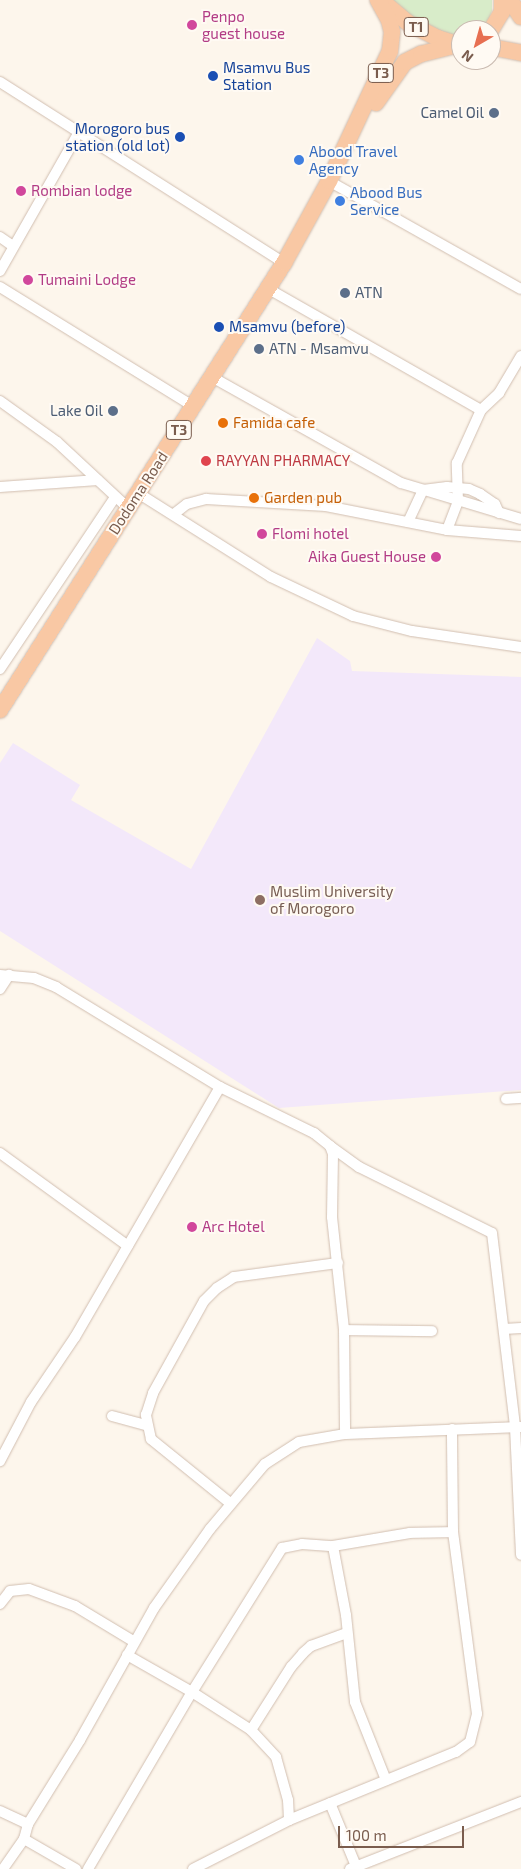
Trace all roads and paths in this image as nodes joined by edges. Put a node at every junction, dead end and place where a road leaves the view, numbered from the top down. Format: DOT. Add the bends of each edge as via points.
graph roads {
  1 [pos="380,0"];
  2 [pos="502,0"];
  3 [pos="510,0"];
  4 [pos="521,18"];
  5 [pos="497,20"];
  6 [pos="451,42"];
  7 [pos="451,47"];
  8 [pos="501,49"];
  9 [pos="521,53"];
  10 [pos="0,82"];
  11 [pos="79,132"];
  12 [pos="348,144"];
  13 [pos="329,181"];
  14 [pos="0,237"];
  15 [pos="13,246"];
  16 [pos="284,263"];
  17 [pos="0,271"];
  18 [pos="0,287"];
  19 [pos="267,288"];
  20 [pos="521,289"];
  21 [pos="520,361"];
  22 [pos="212,378"];
  23 [pos="2,406"];
  24 [pos="193,406"];
  25 [pos="481,410"];
  26 [pos="98,480"];
  27 [pos="457,486"];
  28 [pos="0,487"];
  29 [pos="423,490"];
  30 [pos="138,493"];
  31 [pos="115,496"];
  32 [pos="458,502"];
  33 [pos="128,508"];
  34 [pos="499,513"];
  35 [pos="174,514"];
  36 [pos="521,519"];
  37 [pos="408,522"];
  38 [pos="447,530"];
  39 [pos="521,536"];
  40 [pos="521,647"];
  41 [pos="0,669"];
  42 [pos="0,710"];
  43 [pos="5,975"];
  44 [pos="0,989"];
  45 [pos="220,1087"];
  46 [pos="521,1098"];
  47 [pos="506,1099"];
  48 [pos="330,1146"];
  49 [pos="0,1153"];
  50 [pos="128,1246"];
  51 [pos="338,1262"];
  52 [pos="521,1328"];
  53 [pos="504,1329"];
  54 [pos="344,1330"];
  55 [pos="432,1332"];
  56 [pos="112,1416"];
  57 [pos="146,1425"];
  58 [pos="518,1427"];
  59 [pos="452,1429"];
  60 [pos="345,1434"];
  61 [pos="0,1461"];
  62 [pos="230,1503"];
  63 [pos="520,1523"];
  64 [pos="453,1532"];
  65 [pos="333,1546"];
  66 [pos="521,1555"];
  67 [pos="0,1604"];
  68 [pos="347,1634"];
  69 [pos="133,1641"];
  70 [pos="127,1655"];
  71 [pos="192,1692"];
  72 [pos="251,1730"];
  73 [pos="386,1780"];
  74 [pos="521,1802"];
  75 [pos="330,1803"];
  76 [pos="0,1811"];
  77 [pos="289,1820"];
  78 [pos="28,1824"];
  79 [pos="24,1839"];
  80 [pos="353,1868"];
  81 [pos="3,1869"];
  82 [pos="76,1869"];
  83 [pos="88,1869"];
  84 [pos="193,1869"];
  1 -- 6 [label="highway, T1" via="408,23"];
  1 -- 12 [label="highway, Dodoma Road / T3" via="392,32 390,51"];
  2 -- 5 [label="highway" via="502,12"];
  3 -- 4 [label="highway"];
  7 -- 12 [label="highway, Dodoma Road / T3" via="413,57 398,69"];
  8 -- 9 [label="highway"];
  10 -- 11 [label="street"];
  11 -- 15 [label="street"];
  11 -- 16 [label="street"];
  12 -- 13 [label="highway, Dodoma Road / T3"];
  13 -- 16 [label="highway, Dodoma Road / T3"];
  13 -- 20 [label="street"];
  14 -- 15 [label="street"];
  15 -- 17 [label="street"];
  16 -- 19 [label="highway, Dodoma Road / T3"];
  18 -- 24 [label="street"];
  19 -- 22 [label="highway, Dodoma Road / T3"];
  19 -- 25 [label="street"];
  21 -- 25 [label="street" via="499,393"];
  22 -- 24 [label="highway, Dodoma Road / T3"];
  22 -- 29 [label="street" via="401,483"];
  23 -- 26 [label="street" via="57,442"];
  24 -- 30 [label="highway, Dodoma Road / T3"];
  25 -- 27 [label="street" via="457,462"];
  26 -- 28 [label="street"];
  26 -- 31 [label="street"];
  27 -- 29 [label="street"];
  27 -- 32 [label="street"];
  27 -- 34 [label="street" via="480,494 494,504"];
  29 -- 32 [label="street"];
  29 -- 37 [label="street"];
  30 -- 33 [label="highway, Dodoma Road / T3"];
  30 -- 35 [label="street"];
  31 -- 33 [label="street"];
  31 -- 41 [label="street"];
  32 -- 34 [label="street"];
  32 -- 38 [label="street"];
  33 -- 42 [label="highway, Dodoma Road / T3"];
  34 -- 36 [label="street"];
  35 -- 37 [label="street" via="187,504 206,499 326,506"];
  35 -- 40 [label="street" via="271,577 353,616 412,630"];
  37 -- 38 [label="street"];
  38 -- 39 [label="street"];
  43 -- 44 [label="street"];
  43 -- 45 [label="street" via="34,978 56,987"];
  45 -- 48 [label="street" via="314,1133"];
  45 -- 50 [label="street"];
  46 -- 47 [label="street"];
  48 -- 51 [label="street" via="332,1217"];
  48 -- 53 [label="street" via="359,1167 492,1233"];
  49 -- 50 [label="street"];
  50 -- 61 [label="street" via="75,1337 31,1402"];
  51 -- 54 [label="street"];
  51 -- 57 [label="street" via="234,1277 217,1288 204,1301 160,1379 148,1405"];
  52 -- 53 [label="street"];
  53 -- 58 [label="street"];
  54 -- 55 [label="street"];
  54 -- 60 [label="street"];
  56 -- 57 [label="street"];
  57 -- 62 [label="street" via="151,1439 162,1450"];
  58 -- 59 [label="street"];
  58 -- 63 [label="street"];
  59 -- 60 [label="street"];
  59 -- 64 [label="street"];
  60 -- 62 [label="street" via="298,1442 265,1464"];
  62 -- 69 [label="street"];
  63 -- 66 [label="street"];
  64 -- 65 [label="street" via="410,1532"];
  64 -- 73 [label="street" via="477,1714 475,1725 470,1742 456,1752"];
  65 -- 68 [label="street"];
  65 -- 71 [label="street" via="302,1544 282,1548"];
  67 -- 69 [label="street" via="10,1591 29,1589 76,1606"];
  68 -- 72 [label="street" via="311,1646 303,1653 290,1667"];
  68 -- 73 [label="street" via="355,1702"];
  69 -- 70 [label="street"];
  70 -- 71 [label="street"];
  70 -- 78 [label="street"];
  71 -- 72 [label="street"];
  71 -- 83 [label="street"];
  72 -- 77 [label="street" via="276,1757 288,1800"];
  73 -- 75 [label="street"];
  74 -- 80 [label="street"];
  75 -- 77 [label="street"];
  75 -- 80 [label="street"];
  76 -- 78 [label="street"];
  77 -- 84 [label="street"];
  78 -- 79 [label="street"];
  79 -- 81 [label="street"];
  79 -- 82 [label="street"];
}
